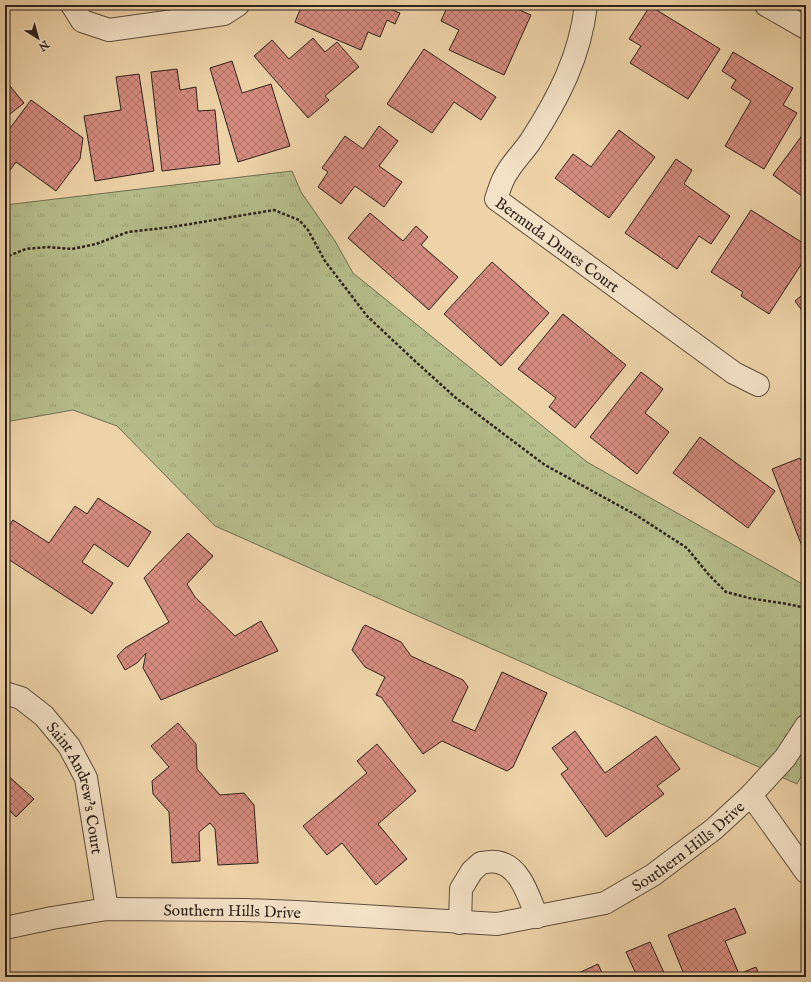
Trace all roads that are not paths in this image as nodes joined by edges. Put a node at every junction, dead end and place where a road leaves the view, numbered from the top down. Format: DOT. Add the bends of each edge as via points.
graph roads {
  1 [pos="72,5"];
  2 [pos="238,5"];
  3 [pos="586,5"];
  4 [pos="766,5"];
  5 [pos="806,28"];
  6 [pos="758,385"];
  7 [pos="5,693"];
  8 [pos="806,726"];
  9 [pos="751,795"];
  10 [pos="806,872"];
  11 [pos="107,909"];
  12 [pos="537,917"];
  13 [pos="460,923"];
  14 [pos="5,928"];
  1 -- 2 [label="street" via="82,21 109,30 224,14"];
  3 -- 6 [label="street, Bermuda Dunes Court" via="574,59 561,89 530,143 507,172 496,199 734,373"];
  4 -- 5 [label="street"];
  7 -- 11 [label="street, Saint Andrew's Court" via="21,698 44,716 69,746 86,778"];
  8 -- 9 [label="street, Southern Hills Drive" via="785,758"];
  9 -- 10 [label="street"];
  9 -- 12 [label="street, Southern Hills Drive" via="714,828 653,875 605,903"];
  11 -- 13 [label="street, Southern Hills Drive" via="290,912"];
  11 -- 14 [label="street, Southern Hills Drive"];
  12 -- 13 [label="street, Southern Hills Drive" via="497,924"];
  12 -- 13 [label="street" via="522,880 511,869 497,862 481,863 472,871 461,889"];
}
